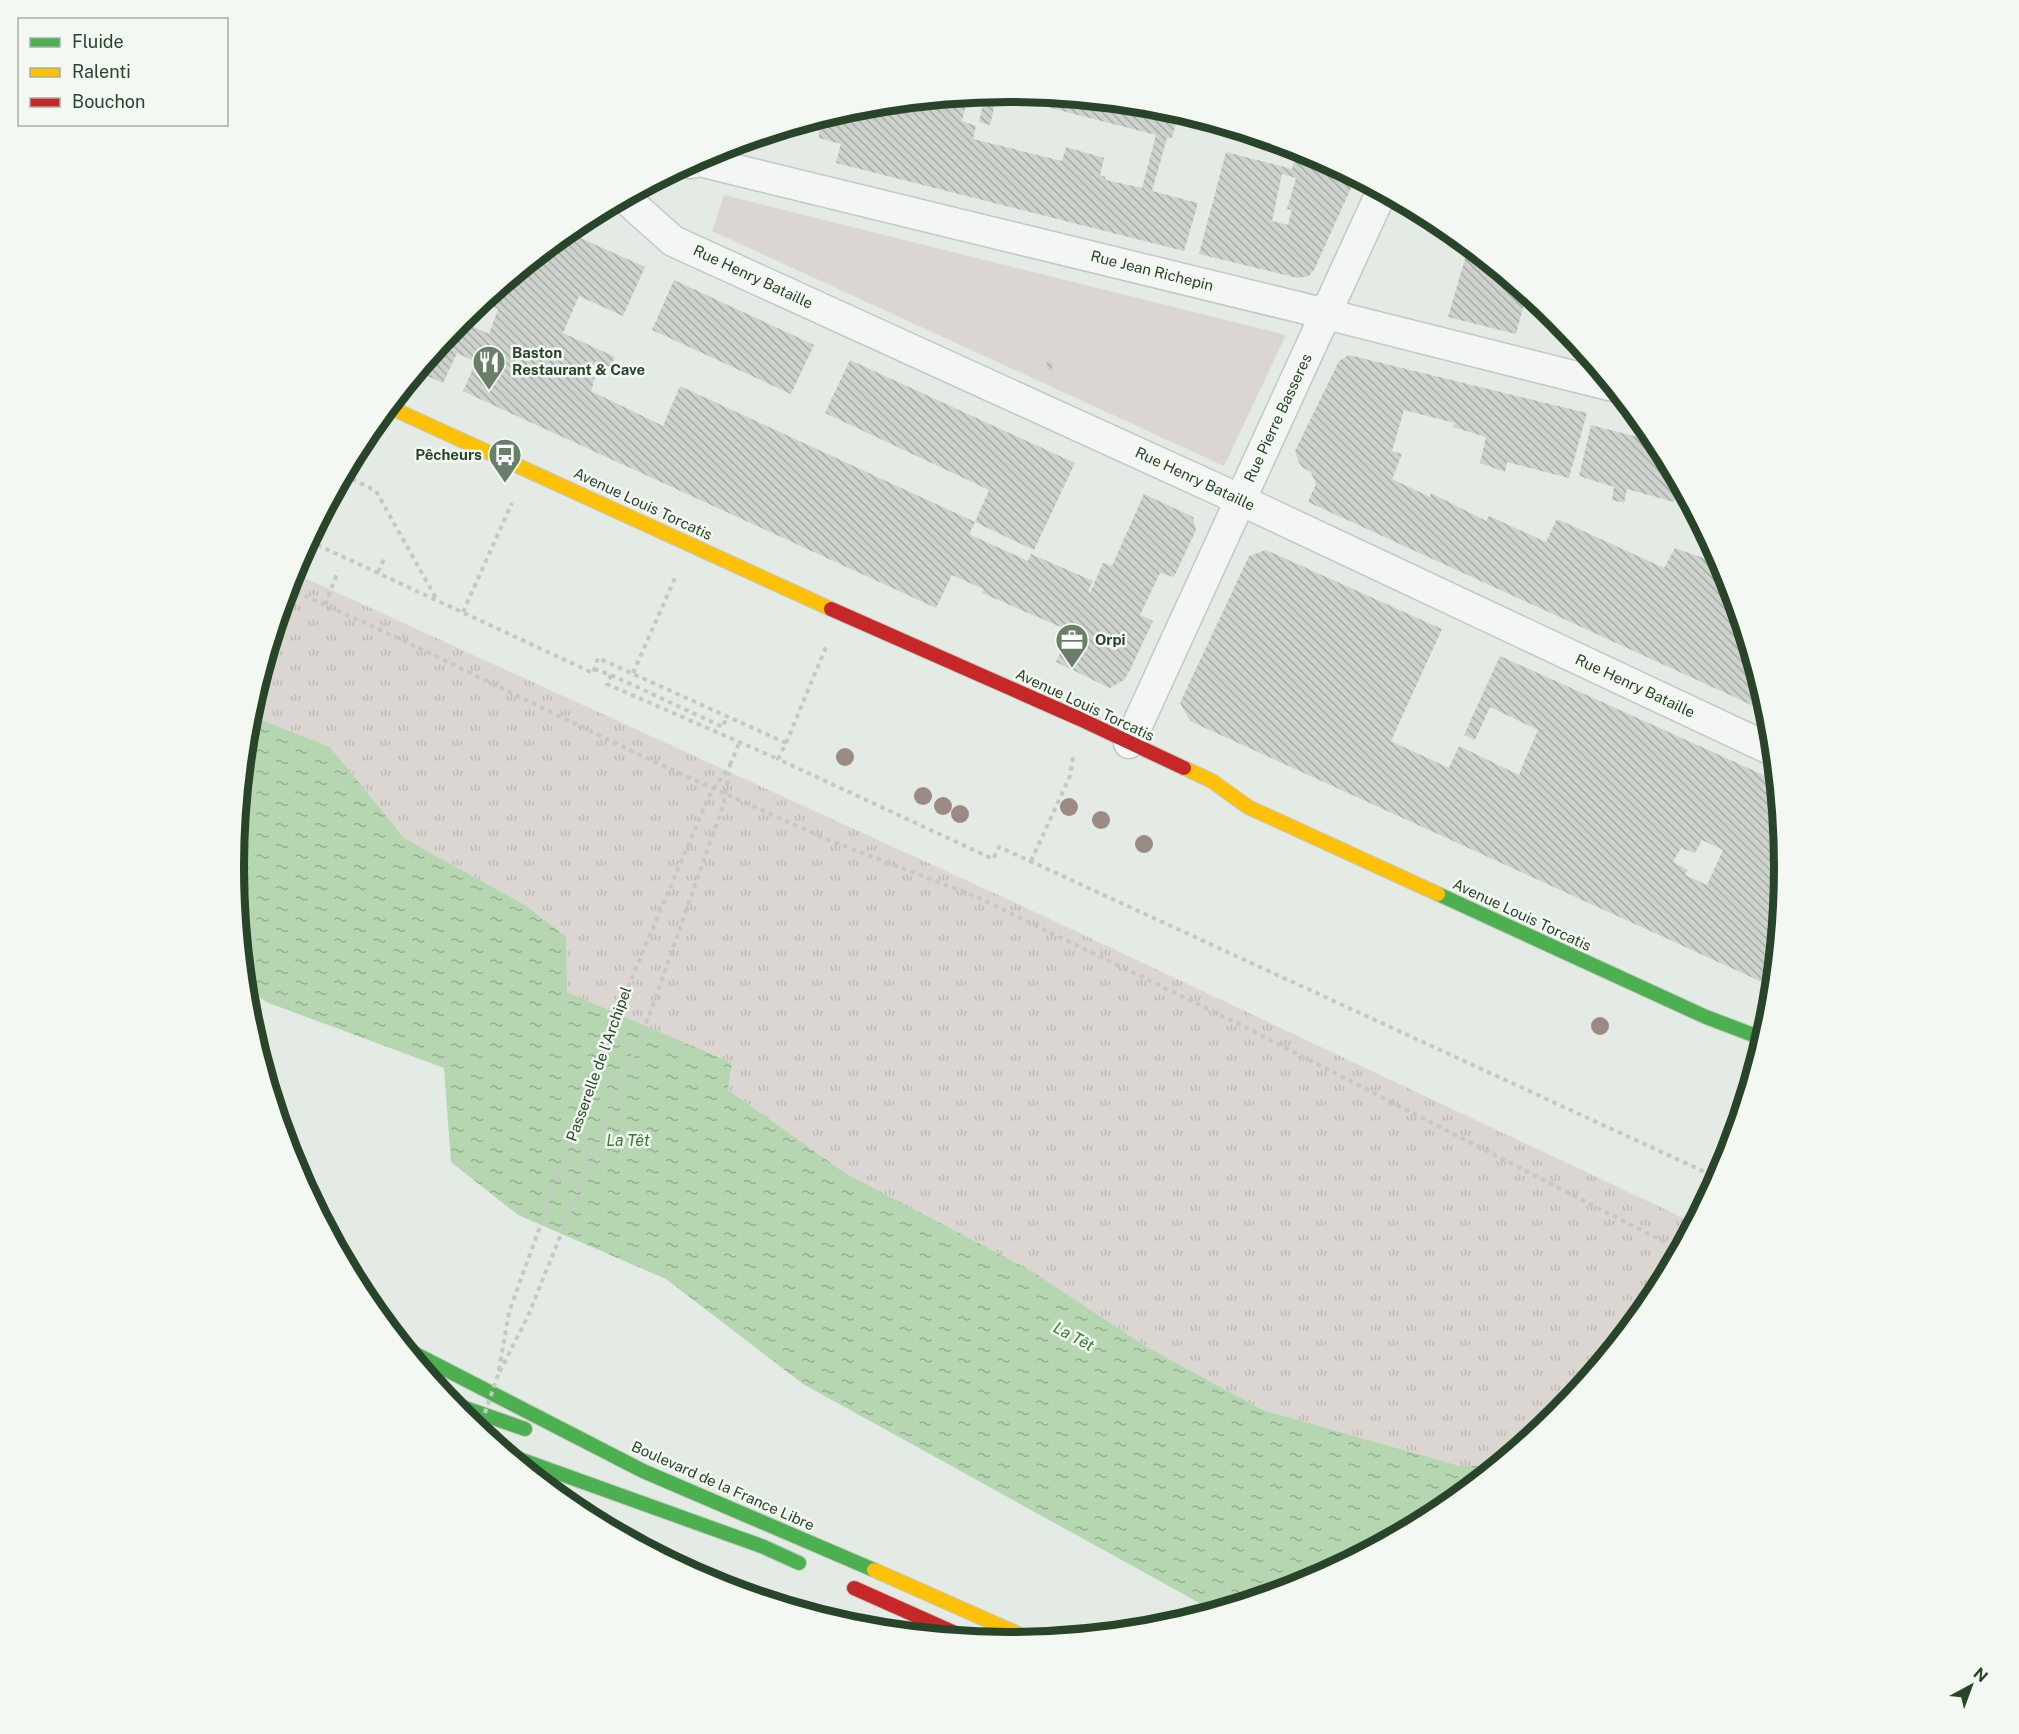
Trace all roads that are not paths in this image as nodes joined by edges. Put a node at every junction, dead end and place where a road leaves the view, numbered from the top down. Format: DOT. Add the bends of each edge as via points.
graph roads {
  1 [pos="710,163"];
  2 [pos="1379,197"];
  3 [pos="630,202"];
  4 [pos="1325,315"];
  5 [pos="1601,383"];
  6 [pos="397,410"];
  7 [pos="1240,500"];
  8 [pos="1129,743"];
  9 [pos="1765,747"];
  10 [pos="1755,1036"];
  11 [pos="423,1358"];
  12 [pos="471,1410"];
  13 [pos="531,1463"];
  14 [pos="643,1471"];
  15 [pos="807,1566"];
  16 [pos="839,1581"];
  17 [pos="945,1629"];
  18 [pos="1014,1632"];
  1 -- 4 [label="street, Rue Jean Richepin"];
  2 -- 4 [label="street, Rue Pierre Basseres"];
  3 -- 7 [label="street, Rue Henry Bataille" via="673,241"];
  4 -- 5 [label="street, Rue Jean Richepin"];
  4 -- 7 [label="street, Rue Pierre Basseres"];
  6 -- 8 [label="street, Avenue Louis Torcatis"];
  7 -- 8 [label="street, Rue Pierre Basseres"];
  7 -- 9 [label="street, Rue Henry Bataille"];
  8 -- 10 [label="street, Avenue Louis Torcatis" via="1212,781 1248,807 1706,1017"];
  11 -- 14 [label="street, Boulevard de la France Libre"];
  12 -- 14 [label="street"];
  13 -- 15 [label="street"];
  14 -- 18 [label="street, Boulevard de la France Libre"];
  16 -- 17 [label="street"];
}
